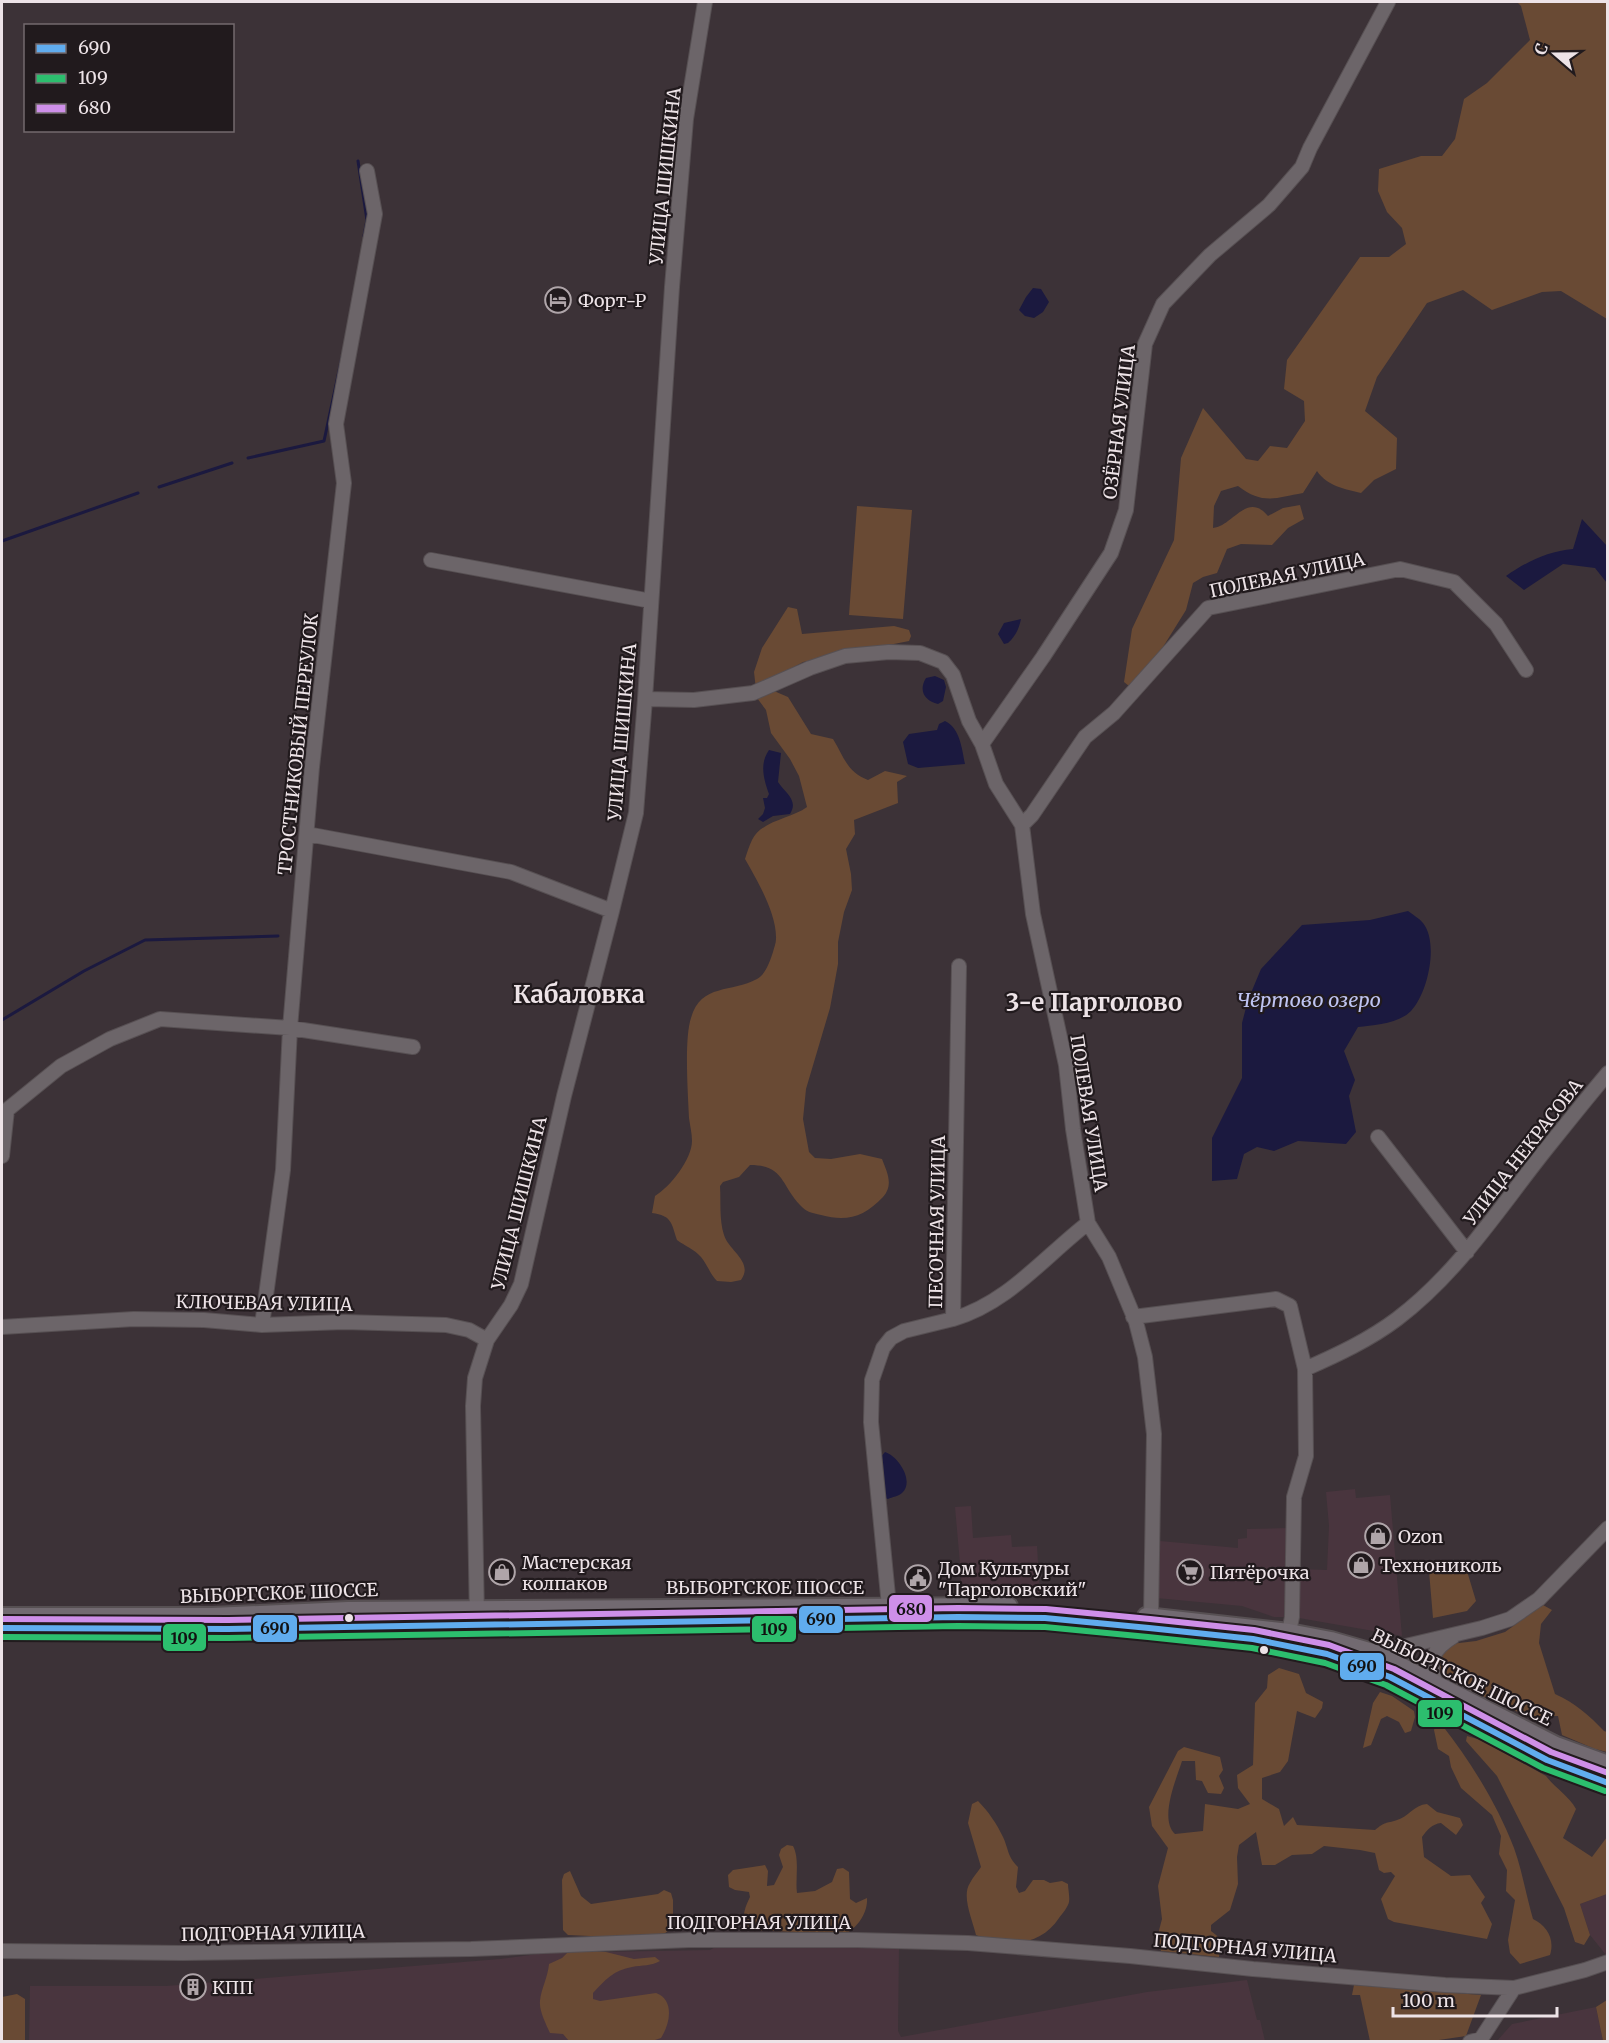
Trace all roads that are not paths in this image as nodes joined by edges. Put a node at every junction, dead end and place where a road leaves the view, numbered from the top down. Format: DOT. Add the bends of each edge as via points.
graph roads {
  1 [pos="705,2"];
  2 [pos="1388,2"];
  3 [pos="367,171"];
  4 [pos="431,560"];
  5 [pos="651,601"];
  6 [pos="1526,670"];
  7 [pos="645,699"];
  8 [pos="982,744"];
  9 [pos="1022,825"];
  10 [pos="307,834"];
  11 [pos="612,911"];
  12 [pos="959,966"];
  13 [pos="290,1028"];
  14 [pos="413,1047"];
  15 [pos="1608,1073"];
  16 [pos="1378,1137"];
  17 [pos="2,1156"];
  18 [pos="1088,1223"];
  19 [pos="1467,1252"];
  20 [pos="1133,1317"];
  21 [pos="953,1319"];
  22 [pos="262,1325"];
  23 [pos="2,1327"];
  24 [pos="488,1340"];
  25 [pos="1305,1369"];
  26 [pos="1608,1528"];
  27 [pos="889,1606"];
  28 [pos="2,1616"];
  29 [pos="477,1616"];
  30 [pos="1150,1617"];
  31 [pos="2,1628"];
  32 [pos="1289,1632"];
  33 [pos="1461,1632"];
  34 [pos="1376,1653"];
  35 [pos="1436,1684"];
  36 [pos="1608,1764"];
  37 [pos="1608,1783"];
  38 [pos="2,1952"];
  39 [pos="1606,1968"];
  40 [pos="1514,1988"];
  41 [pos="1477,2041"];
  1 -- 5 [label="street, УЛИЦА ШИШКИНА" via="686,119"];
  2 -- 8 [label="street, ОЗЁРНАЯ УЛИЦА" via="1302,167 1269,205 1210,255 1162,304 1145,344 1126,510 1111,553"];
  3 -- 10 [label="street, ТРОСТНИКОВЫЙ ПЕРЕУЛОК" via="375,214 336,424 344,483"];
  4 -- 5 [label="street"];
  5 -- 7 [label="street, УЛИЦА ШИШКИНА"];
  6 -- 9 [label="street, ПОЛЕВАЯ УЛИЦА" via="1496,624 1454,582 1400,569 1208,608 1114,713 1085,737"];
  7 -- 8 [label="street" via="743,695 845,656 920,653 943,662 953,675 969,721"];
  7 -- 11 [label="street, УЛИЦА ШИШКИНА" via="636,813"];
  8 -- 9 [label="street" via="996,784"];
  9 -- 18 [label="street, ПОЛЕВАЯ УЛИЦА" via="1033,914 1066,1065"];
  10 -- 11 [label="street" via="512,872"];
  10 -- 13 [label="street, ТРОСТНИКОВЫЙ ПЕРЕУЛОК"];
  11 -- 24 [label="street, УЛИЦА ШИШКИНА" via="521,1284"];
  12 -- 21 [label="street, ПЕСОЧНАЯ УЛИЦА"];
  13 -- 14 [label="street"];
  13 -- 17 [label="street" via="159,1019 110,1039 61,1066 7,1110"];
  13 -- 22 [label="street, ТРОСТНИКОВЫЙ ПЕРЕУЛОК" via="283,1170"];
  15 -- 19 [label="street, УЛИЦА НЕКРАСОВА"];
  16 -- 19 [label="street, УЛИЦА НЕКРАСОВА"];
  18 -- 20 [label="street, ПОЛЕВАЯ УЛИЦА" via="1109,1257"];
  18 -- 21 [label="street" via="996,1299 974,1313"];
  19 -- 25 [label="street, УЛИЦА НЕКРАСОВА" via="1397,1319 1347,1351"];
  20 -- 25 [label="street" via="1276,1299 1290,1306"];
  20 -- 30 [label="street, ПОЛЕВАЯ УЛИЦА" via="1145,1357 1154,1434"];
  21 -- 27 [label="street, ПЕСОЧНАЯ УЛИЦА" via="891,1338 883,1348 872,1380 871,1422"];
  22 -- 23 [label="street, КЛЮЧЕВАЯ УЛИЦА" via="134,1319"];
  22 -- 24 [label="street, КЛЮЧЕВАЯ УЛИЦА" via="446,1325 469,1330"];
  24 -- 29 [label="street, УЛИЦА ШИШКИНА" via="475,1378 473,1406"];
  25 -- 32 [label="street" via="1306,1456 1294,1497 1293,1617"];
  26 -- 33 [label="street" via="1539,1599 1510,1619"];
  27 -- 29 [label="main road, ВЫБОРГСКОЕ ШОССЕ"];
  27 -- 30 [label="main road, ВЫБОРГСКОЕ ШОССЕ" via="1044,1606"];
  28 -- 29 [label="main road, ВЫБОРГСКОЕ ШОССЕ" via="212,1616 348,1610"];
  29 -- 31 [label="main road, ВЫБОРГСКОЕ ШОССЕ" via="228,1629"];
  29 -- 37 [label="main road, ВЫБОРГСКОЕ ШОССЕ" via="1046,1618 1253,1639 1361,1665 1547,1760"];
  30 -- 32 [label="main road, ВЫБОРГСКОЕ ШОССЕ"];
  32 -- 34 [label="main road, ВЫБОРГСКОЕ ШОССЕ"];
  33 -- 34 [label="street"];
  33 -- 35 [label="street" via="1434,1654 1431,1667"];
  34 -- 35 [label="main road, ВЫБОРГСКОЕ ШОССЕ"];
  35 -- 36 [label="main road, ВЫБОРГСКОЕ ШОССЕ" via="1556,1745"];
  38 -- 40 [label="street, ПОДГОРНАЯ УЛИЦА" via="471,1949 689,1940 857,1940 968,1943"];
  39 -- 40 [label="street, ПОДГОРНАЯ УЛИЦА"];
  40 -- 41 [label="street"];
}
